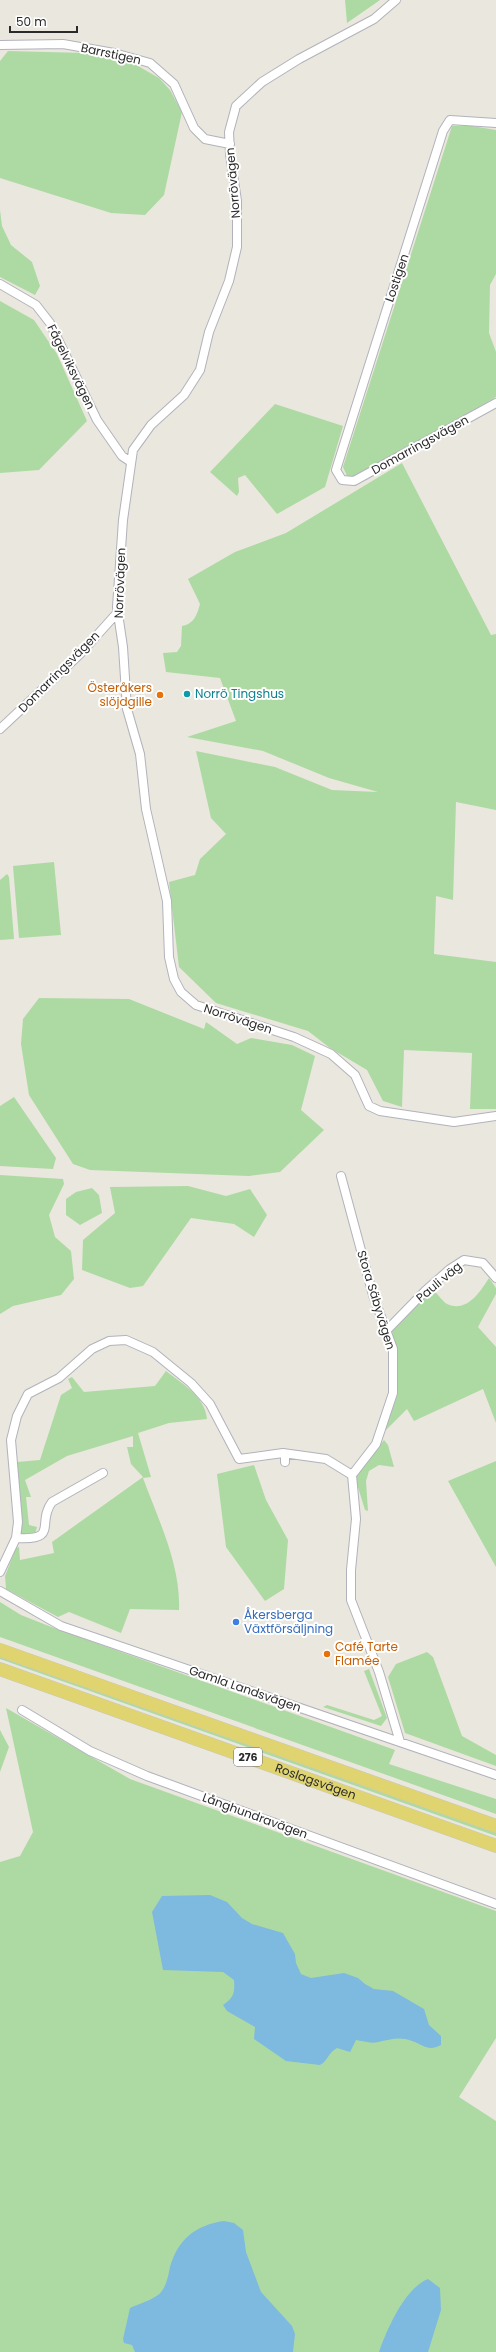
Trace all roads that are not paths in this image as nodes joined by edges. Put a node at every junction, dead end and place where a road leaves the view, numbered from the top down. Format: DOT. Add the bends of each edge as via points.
graph roads {
  1 [pos="396,0"];
  2 [pos="0,45"];
  3 [pos="496,123"];
  4 [pos="230,144"];
  5 [pos="0,284"];
  6 [pos="496,403"];
  7 [pos="131,462"];
  8 [pos="342,480"];
  9 [pos="117,613"];
  10 [pos="0,729"];
  11 [pos="496,1116"];
  12 [pos="341,1176"];
  13 [pos="496,1278"];
  14 [pos="386,1331"];
  15 [pos="103,1473"];
  16 [pos="352,1475"];
  17 [pos="16,1538"];
  18 [pos="0,1572"];
  19 [pos="0,1591"];
  20 [pos="0,1650"];
  21 [pos="0,1669"];
  22 [pos="22,1710"];
  23 [pos="400,1742"];
  24 [pos="496,1775"];
  25 [pos="496,1826"];
  26 [pos="496,1846"];
  27 [pos="496,1904"];
  1 -- 4 [label="street, Norrövägen" via="374,18 262,82 236,106 229,132"];
  2 -- 4 [label="street, Barrstigen" via="63,44 114,53 150,63 174,84 194,128 205,139"];
  3 -- 8 [label="street, Lostigen" via="450,120 443,131 336,470"];
  4 -- 7 [label="street, Norrövägen" via="237,201 237,247 229,281 208,332 200,370 184,395 151,425 133,450"];
  5 -- 7 [label="street, Fågelviksvägen" via="36,304 50,323 98,420 122,456"];
  6 -- 8 [label="street, Domarringsvägen" via="354,481"];
  7 -- 9 [label="street, Norrövägen" via="123,520"];
  9 -- 10 [label="street, Domarringsvägen" via="81,653"];
  9 -- 11 [label="street, Norrövägen" via="123,647 128,709 140,754 146,809 167,901 169,957 174,978 181,992 196,1005 294,1037 331,1054 355,1075 369,1106 380,1111 454,1122"];
  12 -- 14 [label="street, Stora Säbyvägen"];
  13 -- 14 [label="street, Pauli väg" via="483,1263 464,1260 425,1291"];
  14 -- 16 [label="street, Stora Säbyvägen" via="393,1349 392,1392 376,1444"];
  15 -- 17 [label="street" via="52,1502 48,1507 46,1527 40,1536 35,1539"];
  16 -- 17 [label="street" via="326,1458 239,1459 210,1404 191,1383 152,1352 126,1340 109,1341 92,1349 59,1378 28,1394 20,1409 11,1440 18,1522"];
  16 -- 23 [label="street" via="356,1519 351,1600 379,1672"];
  17 -- 18 [label="street"];
  19 -- 23 [label="street, Gamla Landsvägen" via="62,1626"];
  20 -- 25 [label="main road, Roslagsvägen / 276"];
  21 -- 26 [label="main road, Roslagsvägen / 276"];
  22 -- 27 [label="street, Långhundravägen" via="90,1751 147,1776"];
  23 -- 24 [label="street, Gamla Landsvägen"];
}
